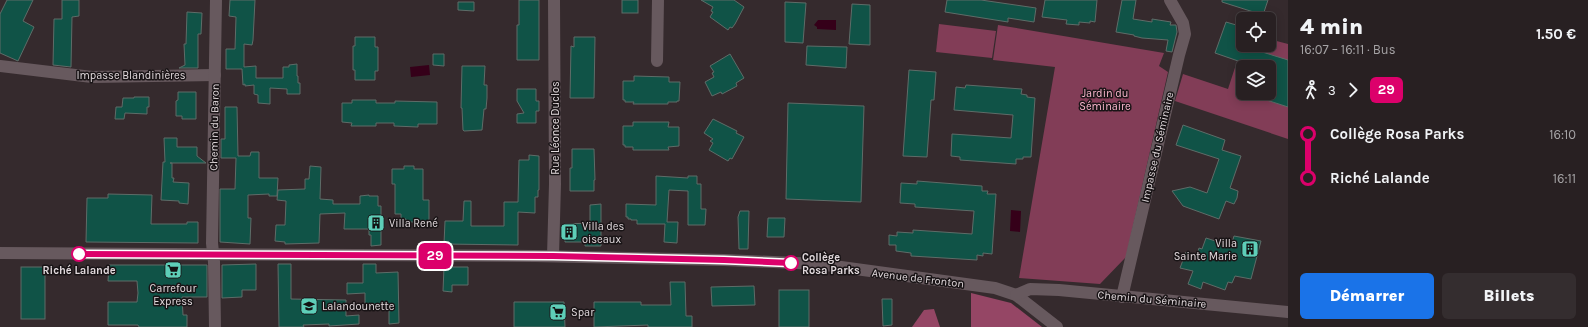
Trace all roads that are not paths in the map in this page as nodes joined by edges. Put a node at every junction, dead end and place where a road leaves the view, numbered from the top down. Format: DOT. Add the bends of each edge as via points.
graph roads {
  1 [pos="216,0"];
  2 [pos="554,0"];
  3 [pos="658,0"];
  4 [pos="1170,0"];
  5 [pos="657,61"];
  6 [pos="0,66"];
  7 [pos="215,75"];
  8 [pos="0,253"];
  9 [pos="213,253"];
  10 [pos="553,256"];
  11 [pos="1016,295"];
  12 [pos="1122,297"];
  13 [pos="1288,312"];
  14 [pos="215,327"];
  15 [pos="1057,327"];
  1 -- 7 [label="street, Chemin du Baron"];
  2 -- 10 [label="street, Rue Léonce Duclos"];
  3 -- 5 [label="street"];
  4 -- 12 [label="street, Impasse du Séminaire" via="1184,23 1185,34"];
  6 -- 7 [label="street, Impasse Blandinières" via="92,77"];
  7 -- 9 [label="street, Chemin du Baron"];
  8 -- 9 [label="street, Avenue de Fronton"];
  9 -- 10 [label="street, Avenue de Fronton"];
  9 -- 14 [label="street, Chemin du Baron"];
  10 -- 11 [label="street, Avenue de Fronton" via="819,264 995,288"];
  11 -- 12 [label="street, Chemin du Séminaire" via="1030,289"];
  11 -- 15 [label="street, Avenue de Fronton"];
  12 -- 13 [label="street, Chemin du Séminaire"];
}
